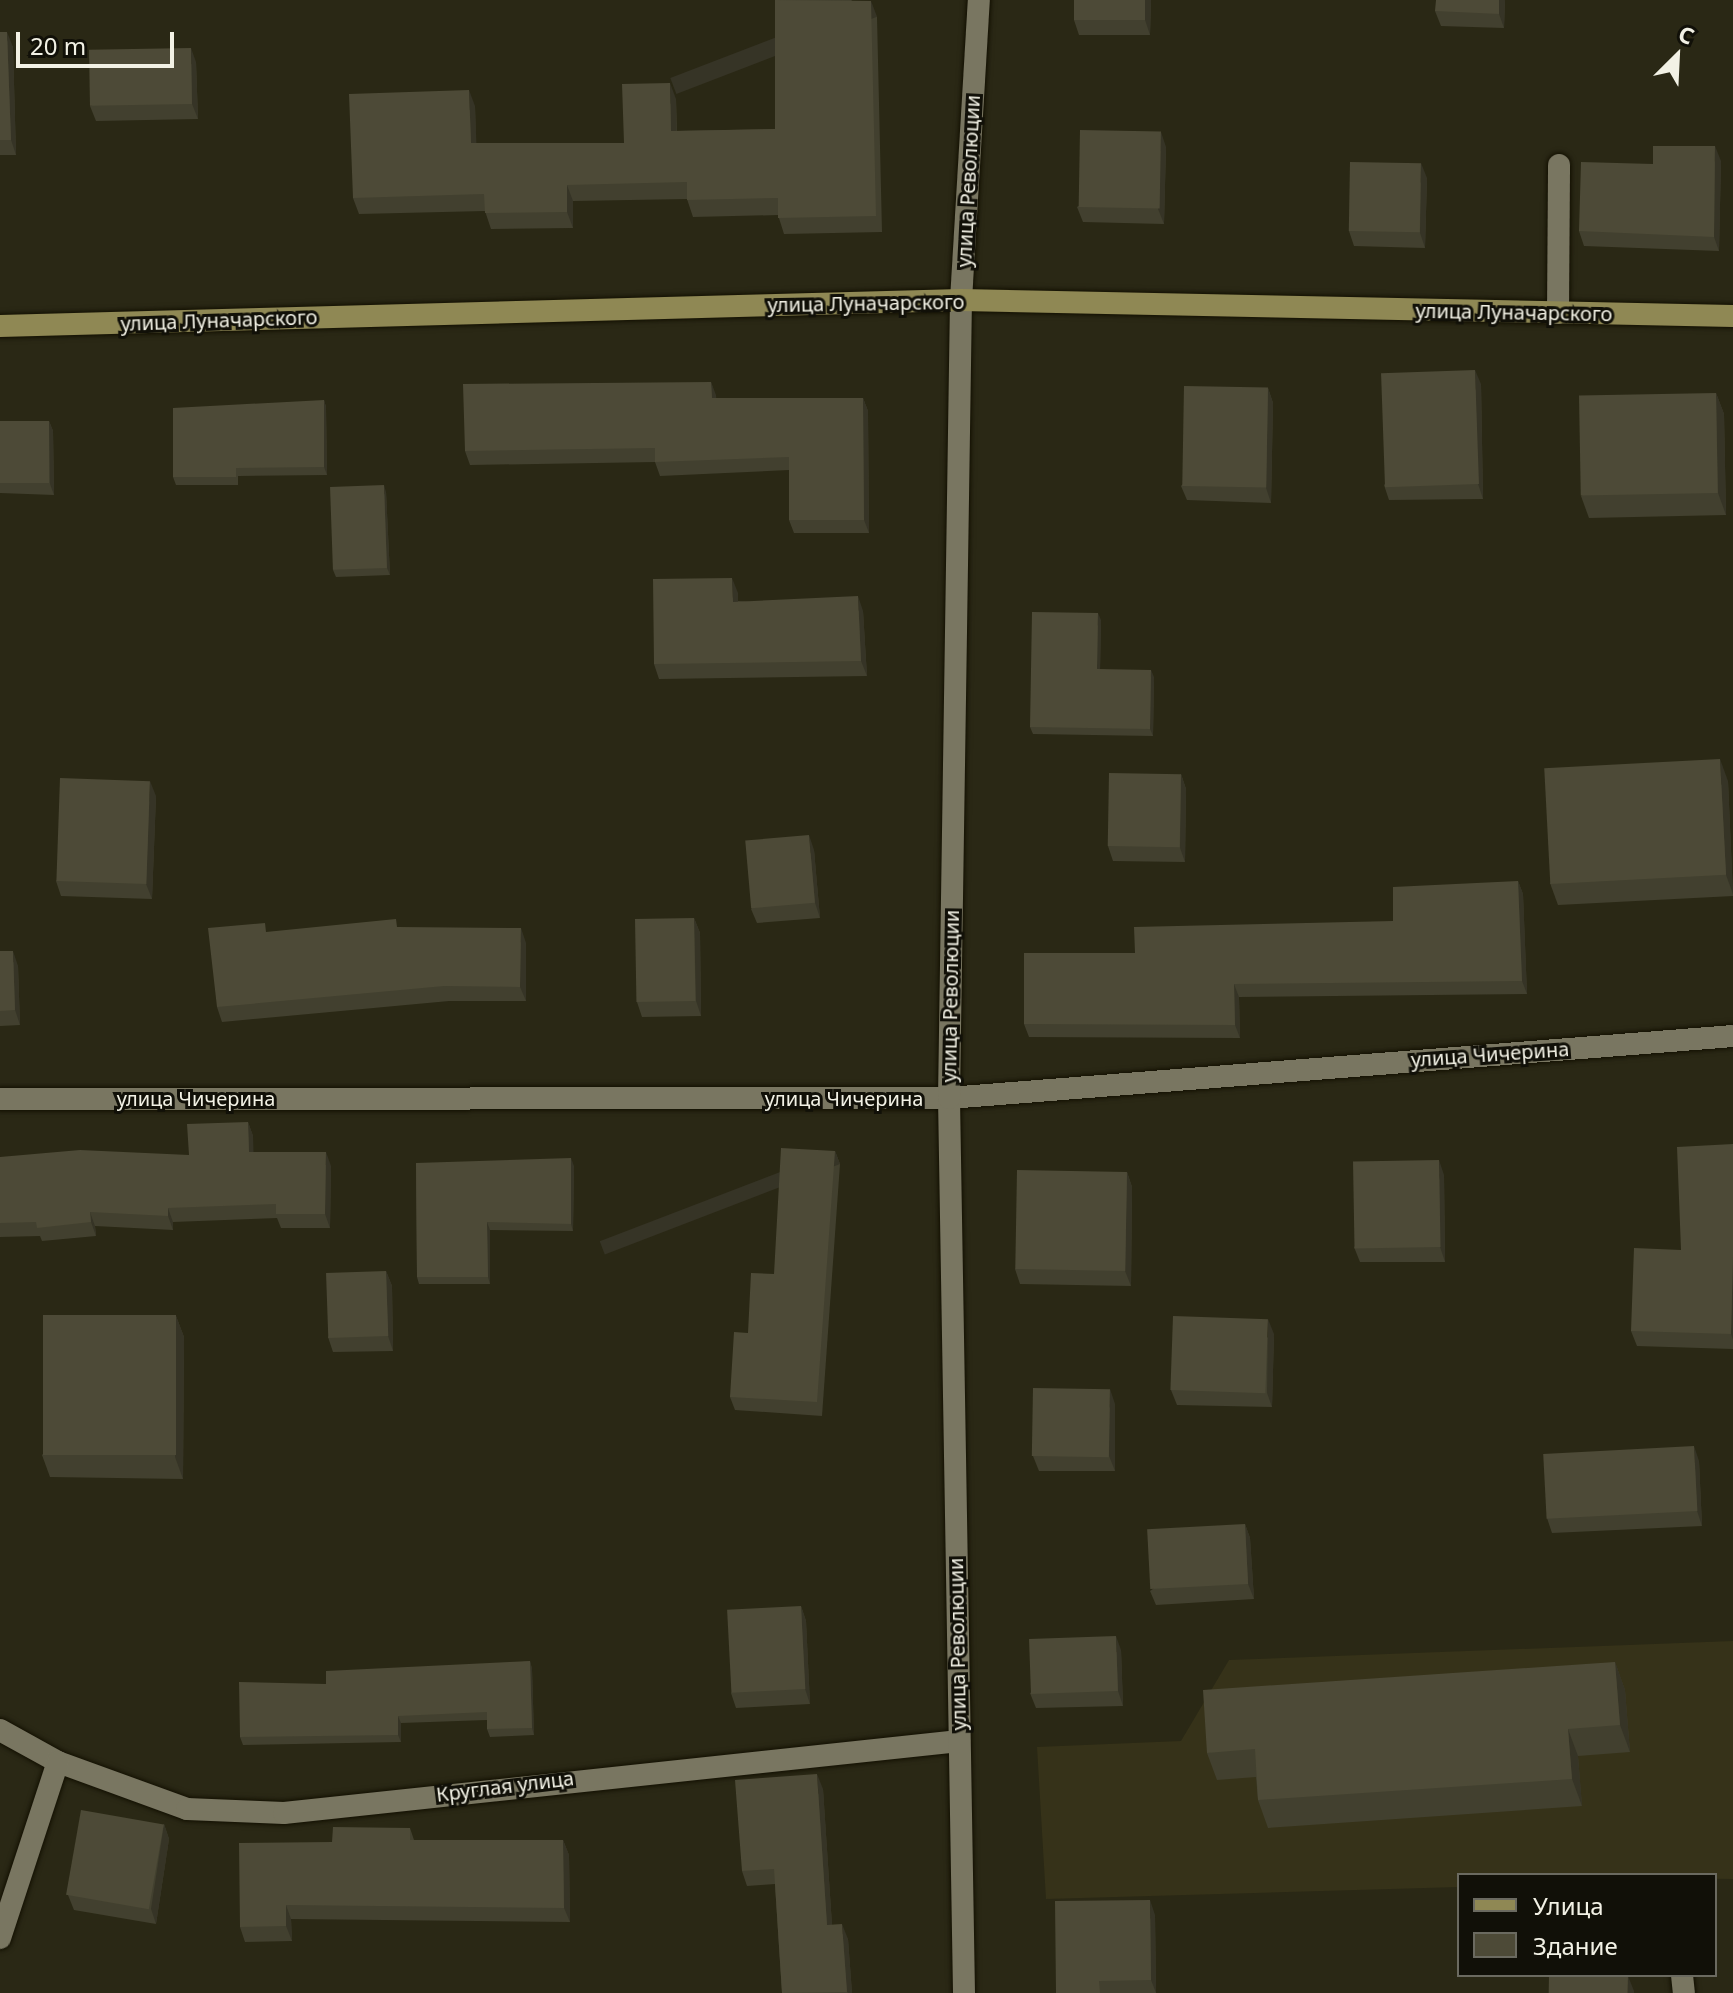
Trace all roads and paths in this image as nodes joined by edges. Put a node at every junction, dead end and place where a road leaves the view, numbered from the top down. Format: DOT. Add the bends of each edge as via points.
graph roads {
  1 [pos="979,0"];
  2 [pos="1559,165"];
  3 [pos="961,300"];
  4 [pos="1558,313"];
  5 [pos="1733,316"];
  6 [pos="0,326"];
  7 [pos="1733,1036"];
  8 [pos="949,1098"];
  9 [pos="0,1099"];
  10 [pos="0,1730"];
  11 [pos="959,1741"];
  12 [pos="58,1762"];
  13 [pos="0,1938"];
  14 [pos="964,1993"];
  1 -- 3 [label="street, улица Революции"];
  2 -- 4 [label="street"];
  3 -- 4 [label="main road, улица Луначарского"];
  3 -- 6 [label="main road, улица Луначарского"];
  3 -- 8 [label="street, улица Революции"];
  4 -- 5 [label="main road, улица Луначарского"];
  7 -- 8 [label="street, улица Чичерина"];
  8 -- 9 [label="street, улица Чичерина"];
  8 -- 11 [label="street, улица Революции"];
  10 -- 12 [label="street, Круглая улица"];
  11 -- 12 [label="street, Круглая улица" via="284,1813 187,1809"];
  11 -- 14 [label="street, улица Революции"];
  12 -- 13 [label="street"];
}
